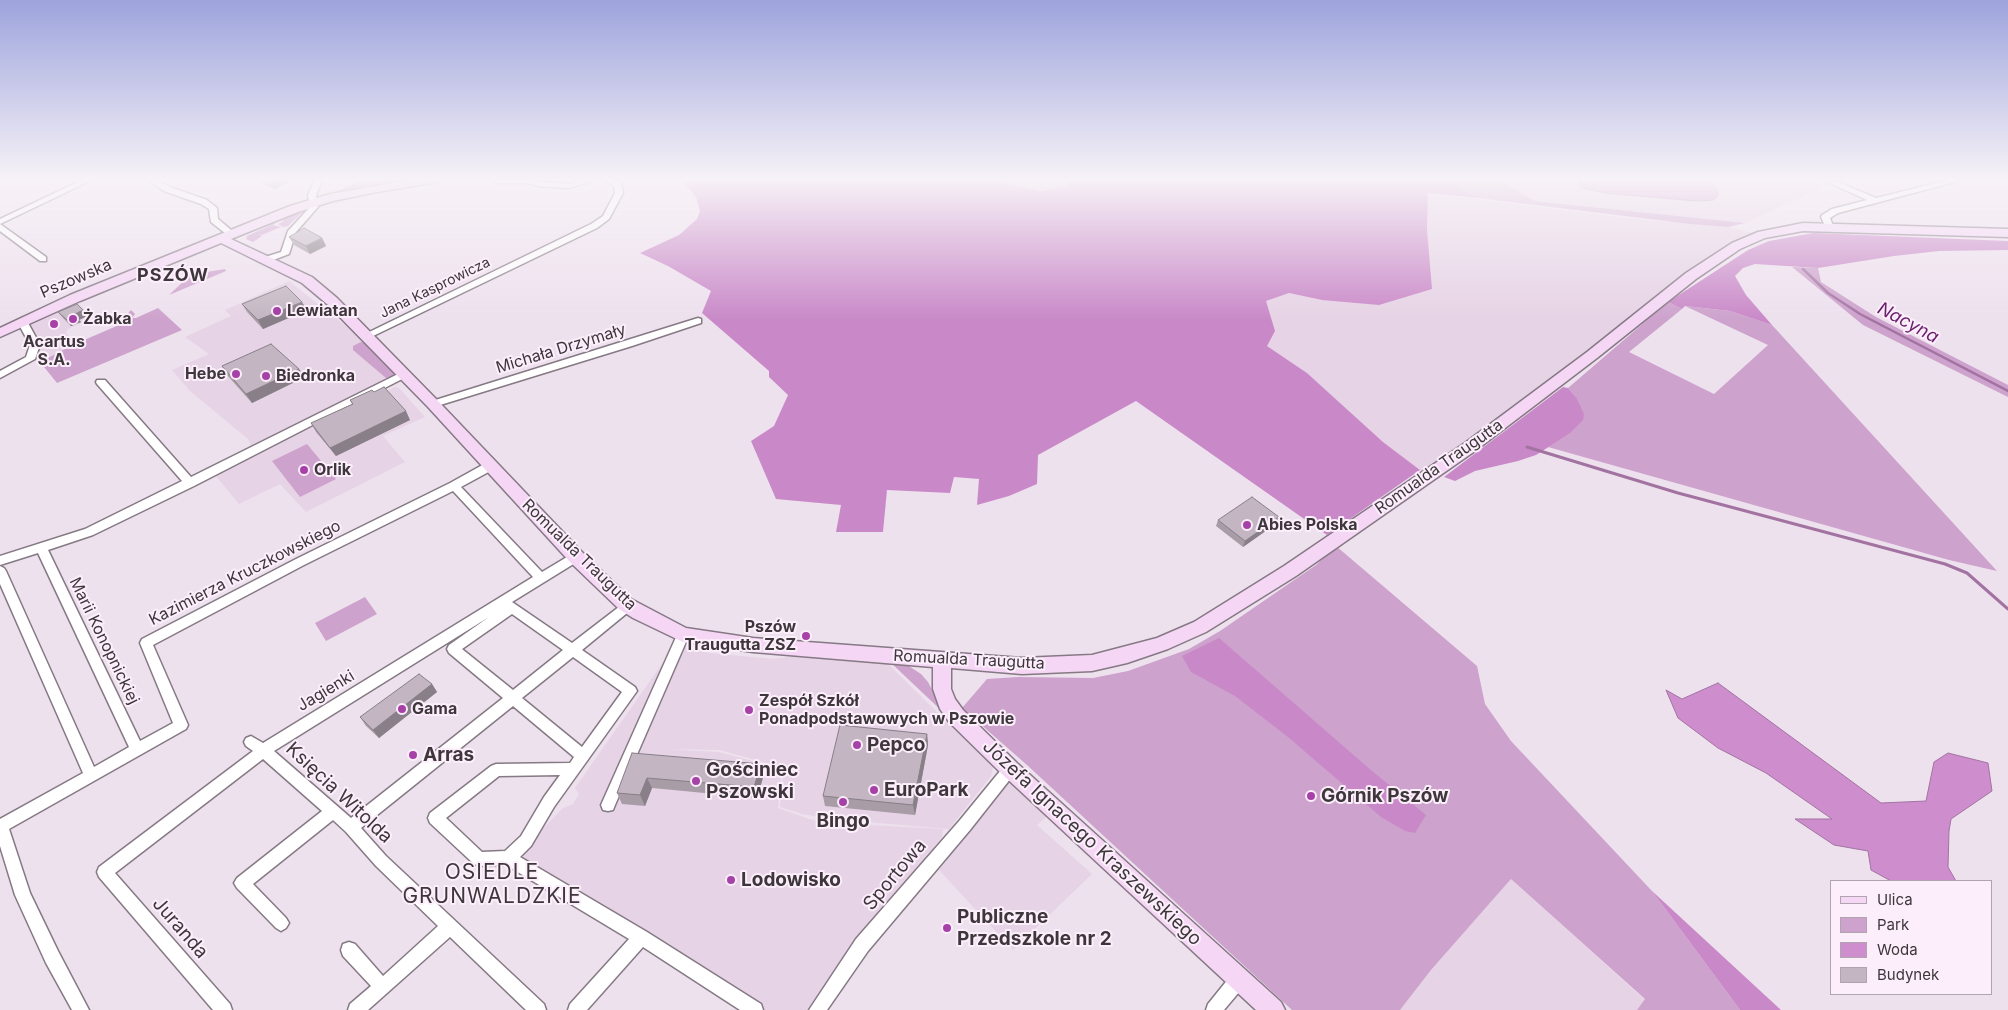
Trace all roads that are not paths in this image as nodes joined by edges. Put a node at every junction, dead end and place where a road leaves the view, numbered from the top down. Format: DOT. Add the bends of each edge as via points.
graph roads {
  1 [pos="219,226"];
  2 [pos="254,226"];
  3 [pos="296,226"];
  4 [pos="594,226"];
  5 [pos="1826,226"];
  6 [pos="1832,226"];
  7 [pos="0,227"];
  8 [pos="2008,233"];
  9 [pos="228,237"];
  10 [pos="43,259"];
  11 [pos="265,260"];
  12 [pos="22,321"];
  13 [pos="698,321"];
  14 [pos="0,332"];
  15 [pos="366,336"];
  16 [pos="404,374"];
  17 [pos="0,375"];
  18 [pos="101,382"];
  19 [pos="433,404"];
  20 [pos="490,466"];
  21 [pos="190,483"];
  22 [pos="454,486"];
  23 [pos="41,547"];
  24 [pos="576,557"];
  25 [pos="0,561"];
  26 [pos="0,571"];
  27 [pos="540,577"];
  28 [pos="628,606"];
  29 [pos="683,635"];
  30 [pos="572,650"];
  31 [pos="943,660"];
  32 [pos="512,698"];
  33 [pos="251,742"];
  34 [pos="138,749"];
  35 [pos="264,751"];
  36 [pos="583,756"];
  37 [pos="574,769"];
  38 [pos="1010,769"];
  39 [pos="91,775"];
  40 [pos="608,805"];
  41 [pos="332,811"];
  42 [pos="1,826"];
  43 [pos="351,827"];
  44 [pos="508,858"];
  45 [pos="104,872"];
  46 [pos="281,923"];
  47 [pos="450,926"];
  48 [pos="641,937"];
  49 [pos="349,950"];
  50 [pos="1239,980"];
  51 [pos="382,987"];
  52 [pos="81,1010"];
  53 [pos="224,1010"];
  54 [pos="356,1010"];
  55 [pos="538,1010"];
  56 [pos="576,1010"];
  57 [pos="755,1010"];
  58 [pos="817,1010"];
  59 [pos="1214,1010"];
  60 [pos="1273,1010"];
  1 -- 9 [label="street"];
  2 -- 9 [label="main road"];
  3 -- 11 [label="street" via="285,254"];
  4 -- 15 [label="street, Jana Kasprowicza"];
  5 -- 31 [label="street, Romualda Traugutta" via="1778,231 1736,246 1691,276 1470,448 1283,576 1200,627 1162,644 1092,663 1022,666"];
  6 -- 8 [label="street, Romualda Traugutta"];
  7 -- 10 [label="street"];
  9 -- 11 [label="street, Romualda Traugutta"];
  9 -- 12 [label="street, Pszowska"];
  11 -- 15 [label="street, Romualda Traugutta" via="307,280"];
  12 -- 14 [label="street, Pszowska"];
  12 -- 17 [label="street" via="35,345 30,359"];
  13 -- 19 [label="street, Michała Drzymały"];
  15 -- 16 [label="street, Romualda Traugutta"];
  16 -- 19 [label="street, Romualda Traugutta"];
  16 -- 21 [label="street"];
  18 -- 21 [label="street"];
  19 -- 20 [label="street, Romualda Traugutta"];
  20 -- 22 [label="street, Kazimierza Kruczkowskiego"];
  20 -- 24 [label="street, Romualda Traugutta"];
  21 -- 23 [label="street" via="88,532"];
  22 -- 27 [label="street"];
  22 -- 34 [label="street, Kazimierza Kruczkowskiego" via="146,643 181,725"];
  23 -- 25 [label="street"];
  23 -- 34 [label="street, Marii Konopnickiej"];
  24 -- 27 [label="street, Jagienki"];
  24 -- 28 [label="street, Romualda Traugutta"];
  26 -- 39 [label="street"];
  27 -- 35 [label="street, Jagienki"];
  28 -- 29 [label="street, Romualda Traugutta"];
  28 -- 30 [label="street"];
  29 -- 31 [label="street, Romualda Traugutta" via="754,645"];
  29 -- 40 [label="street"];
  30 -- 32 [label="street"];
  30 -- 32 [label="street" via="512,607 453,649"];
  30 -- 36 [label="street" via="630,691"];
  31 -- 38 [label="street, Józefa Ignacego Kraszewskiego" via="941,683 950,708"];
  32 -- 36 [label="street"];
  32 -- 43 [label="street"];
  33 -- 35 [label="street, Księcia Witolda"];
  34 -- 39 [label="street, Kazimierza Kruczkowskiego"];
  35 -- 41 [label="street, Księcia Witolda"];
  35 -- 45 [label="street, Jagienki"];
  36 -- 37 [label="street"];
  37 -- 44 [label="street" via="526,841"];
  37 -- 44 [label="street" via="496,770 435,818 479,858"];
  38 -- 50 [label="street, Józefa Ignacego Kraszewskiego"];
  38 -- 58 [label="street, Sportowa" via="862,945"];
  39 -- 42 [label="street, Kazimierza Kruczkowskiego"];
  41 -- 43 [label="street, Księcia Witolda"];
  41 -- 46 [label="street" via="242,883"];
  42 -- 52 [label="street" via="23,895"];
  43 -- 47 [label="street, Księcia Witolda" via="381,861"];
  44 -- 48 [label="street"];
  45 -- 53 [label="street, Juranda"];
  47 -- 51 [label="street"];
  47 -- 55 [label="street, Księcia Witolda"];
  48 -- 56 [label="street"];
  48 -- 57 [label="street"];
  49 -- 51 [label="street"];
  50 -- 59 [label="street"];
  50 -- 60 [label="street, Józefa Ignacego Kraszewskiego"];
  51 -- 54 [label="street"];
}
